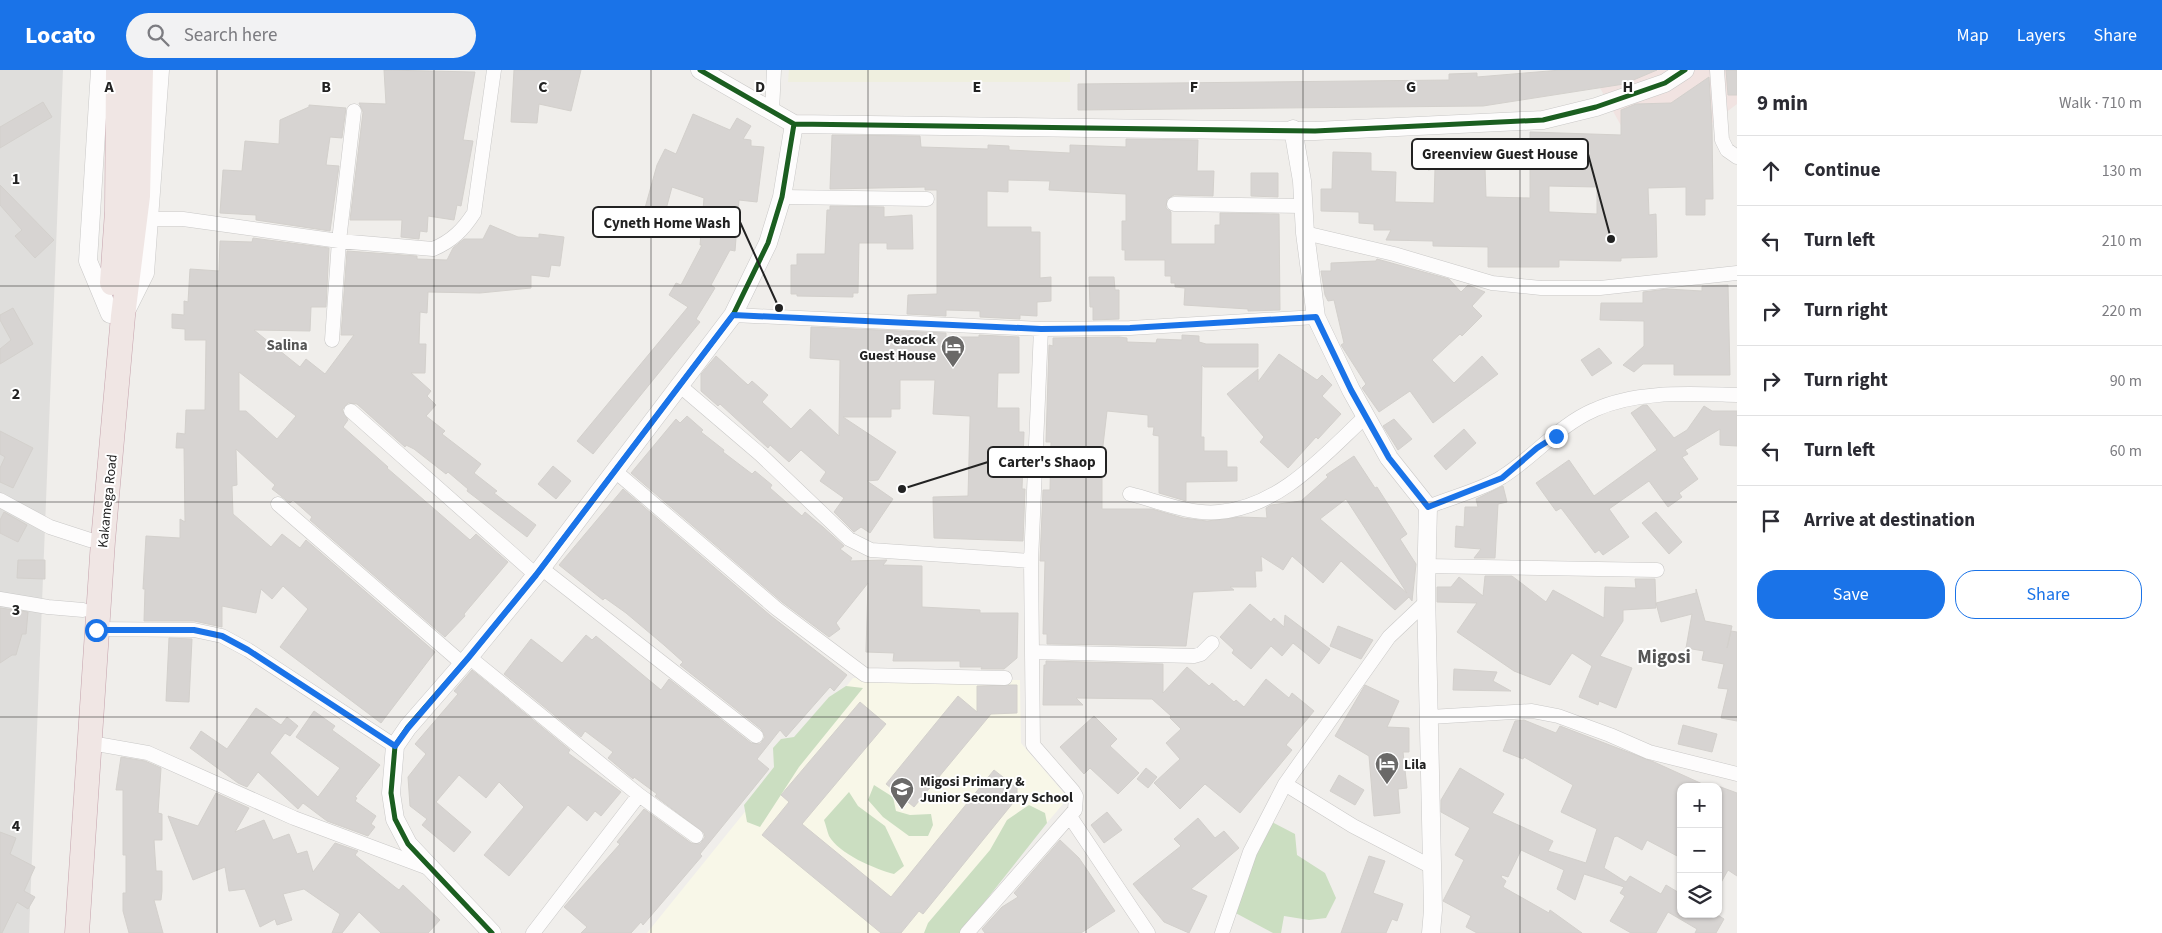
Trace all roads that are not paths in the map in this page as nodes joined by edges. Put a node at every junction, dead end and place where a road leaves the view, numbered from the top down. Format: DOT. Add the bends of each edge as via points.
graph roads {
  1 [pos="100,70"];
  2 [pos="118,70"];
  3 [pos="142,70"];
  4 [pos="160,70"];
  5 [pos="494,70"];
  6 [pos="700,70"];
  7 [pos="774,70"];
  8 [pos="1685,70"];
  9 [pos="1717,70"];
  10 [pos="772,111"];
  11 [pos="354,112"];
  12 [pos="794,124"];
  13 [pos="1293,129"];
  14 [pos="1737,157"];
  15 [pos="782,197"];
  16 [pos="927,199"];
  17 [pos="1174,204"];
  18 [pos="1303,206"];
  19 [pos="150,219"];
  20 [pos="1305,233"];
  21 [pos="339,241"];
  22 [pos="1737,273"];
  23 [pos="116,315"];
  24 [pos="733,315"];
  25 [pos="1316,317"];
  26 [pos="1041,329"];
  27 [pos="332,340"];
  28 [pos="679,385"];
  29 [pos="1737,395"];
  30 [pos="351,411"];
  31 [pos="1366,416"];
  32 [pos="615,471"];
  33 [pos="1130,494"];
  34 [pos="0,500"];
  35 [pos="278,504"];
  36 [pos="1428,507"];
  37 [pos="90,540"];
  38 [pos="1031,561"];
  39 [pos="1426,566"];
  40 [pos="1657,570"];
  41 [pos="539,571"];
  42 [pos="0,599"];
  43 [pos="1426,601"];
  44 [pos="90,620"];
  45 [pos="1212,643"];
  46 [pos="1032,652"];
  47 [pos="466,660"];
  48 [pos="1006,678"];
  49 [pos="1430,716"];
  50 [pos="756,736"];
  51 [pos="91,743"];
  52 [pos="395,746"];
  53 [pos="1737,774"];
  54 [pos="1285,784"];
  55 [pos="639,795"];
  56 [pos="1071,818"];
  57 [pos="696,836"];
  58 [pos="1432,867"];
  59 [pos="432,870"];
  60 [pos="486,931"];
  61 [pos="66,933"];
  62 [pos="78,933"];
  63 [pos="533,933"];
  64 [pos="967,933"];
  65 [pos="1148,933"];
  66 [pos="1222,933"];
  67 [pos="1431,933"];
  1 -- 23 [label="street" via="88,261"];
  2 -- 23 [label="highway, Kakamega Road"];
  3 -- 23 [label="highway, Kakamega Road" via="138,196"];
  4 -- 19 [label="street"];
  5 -- 21 [label="street" via="474,213 463,229 433,249"];
  6 -- 10 [label="street"];
  7 -- 10 [label="street"];
  8 -- 13 [label="street" via="1665,83 1596,108 1543,120 1342,130"];
  9 -- 14 [label="street" via="1722,140"];
  10 -- 12 [label="street"];
  11 -- 21 [label="street"];
  12 -- 13 [label="street"];
  12 -- 15 [label="street"];
  13 -- 18 [label="street"];
  15 -- 16 [label="street"];
  15 -- 24 [label="street" via="768,243"];
  17 -- 18 [label="street"];
  18 -- 20 [label="street"];
  19 -- 21 [label="street" via="183,219"];
  19 -- 23 [label="street" via="145,273"];
  20 -- 22 [label="street" via="1492,282 1541,288 1608,287"];
  20 -- 25 [label="street"];
  21 -- 27 [label="street"];
  23 -- 37 [label="highway, Kakamega Road"];
  23 -- 44 [label="highway, Kakamega Road"];
  24 -- 26 [label="street"];
  24 -- 28 [label="street"];
  25 -- 26 [label="street" via="1130,328"];
  25 -- 31 [label="street"];
  26 -- 38 [label="street"];
  28 -- 32 [label="street"];
  28 -- 38 [label="street" via="761,455 849,539 872,550"];
  29 -- 36 [label="street" via="1686,393 1630,400 1596,409 1537,448 1502,478"];
  30 -- 41 [label="street"];
  31 -- 33 [label="street" via="1284,489 1256,504 1219,512 1185,508"];
  31 -- 36 [label="street" via="1389,458"];
  32 -- 41 [label="street"];
  32 -- 48 [label="street" via="777,609 864,676"];
  34 -- 37 [label="street" via="50,527"];
  35 -- 47 [label="street"];
  36 -- 39 [label="street"];
  37 -- 44 [label="highway, Kakamega Road"];
  38 -- 46 [label="street"];
  39 -- 40 [label="street"];
  39 -- 43 [label="street"];
  41 -- 47 [label="street"];
  41 -- 50 [label="street"];
  42 -- 44 [label="street" via="48,607"];
  43 -- 49 [label="street"];
  43 -- 54 [label="street" via="1389,637"];
  44 -- 51 [label="highway, Kakamega Road"];
  44 -- 52 [label="street" via="194,630 222,636"];
  44 -- 61 [label="highway, Kakamega Road"];
  45 -- 46 [label="street" via="1194,656"];
  46 -- 56 [label="street" via="1033,745 1073,791 1076,802"];
  47 -- 52 [label="street"];
  47 -- 55 [label="street"];
  49 -- 53 [label="street" via="1532,710 1584,725 1649,752"];
  49 -- 58 [label="street"];
  51 -- 59 [label="street" via="148,753 294,818"];
  51 -- 62 [label="highway, Kakamega Road"];
  52 -- 59 [label="street" via="390,793 395,819 408,844"];
  54 -- 58 [label="street" via="1353,826"];
  54 -- 66 [label="street" via="1250,852"];
  55 -- 57 [label="street"];
  55 -- 63 [label="street"];
  56 -- 64 [label="street"];
  56 -- 65 [label="street"];
  58 -- 67 [label="street"];
  59 -- 60 [label="street"];
}
